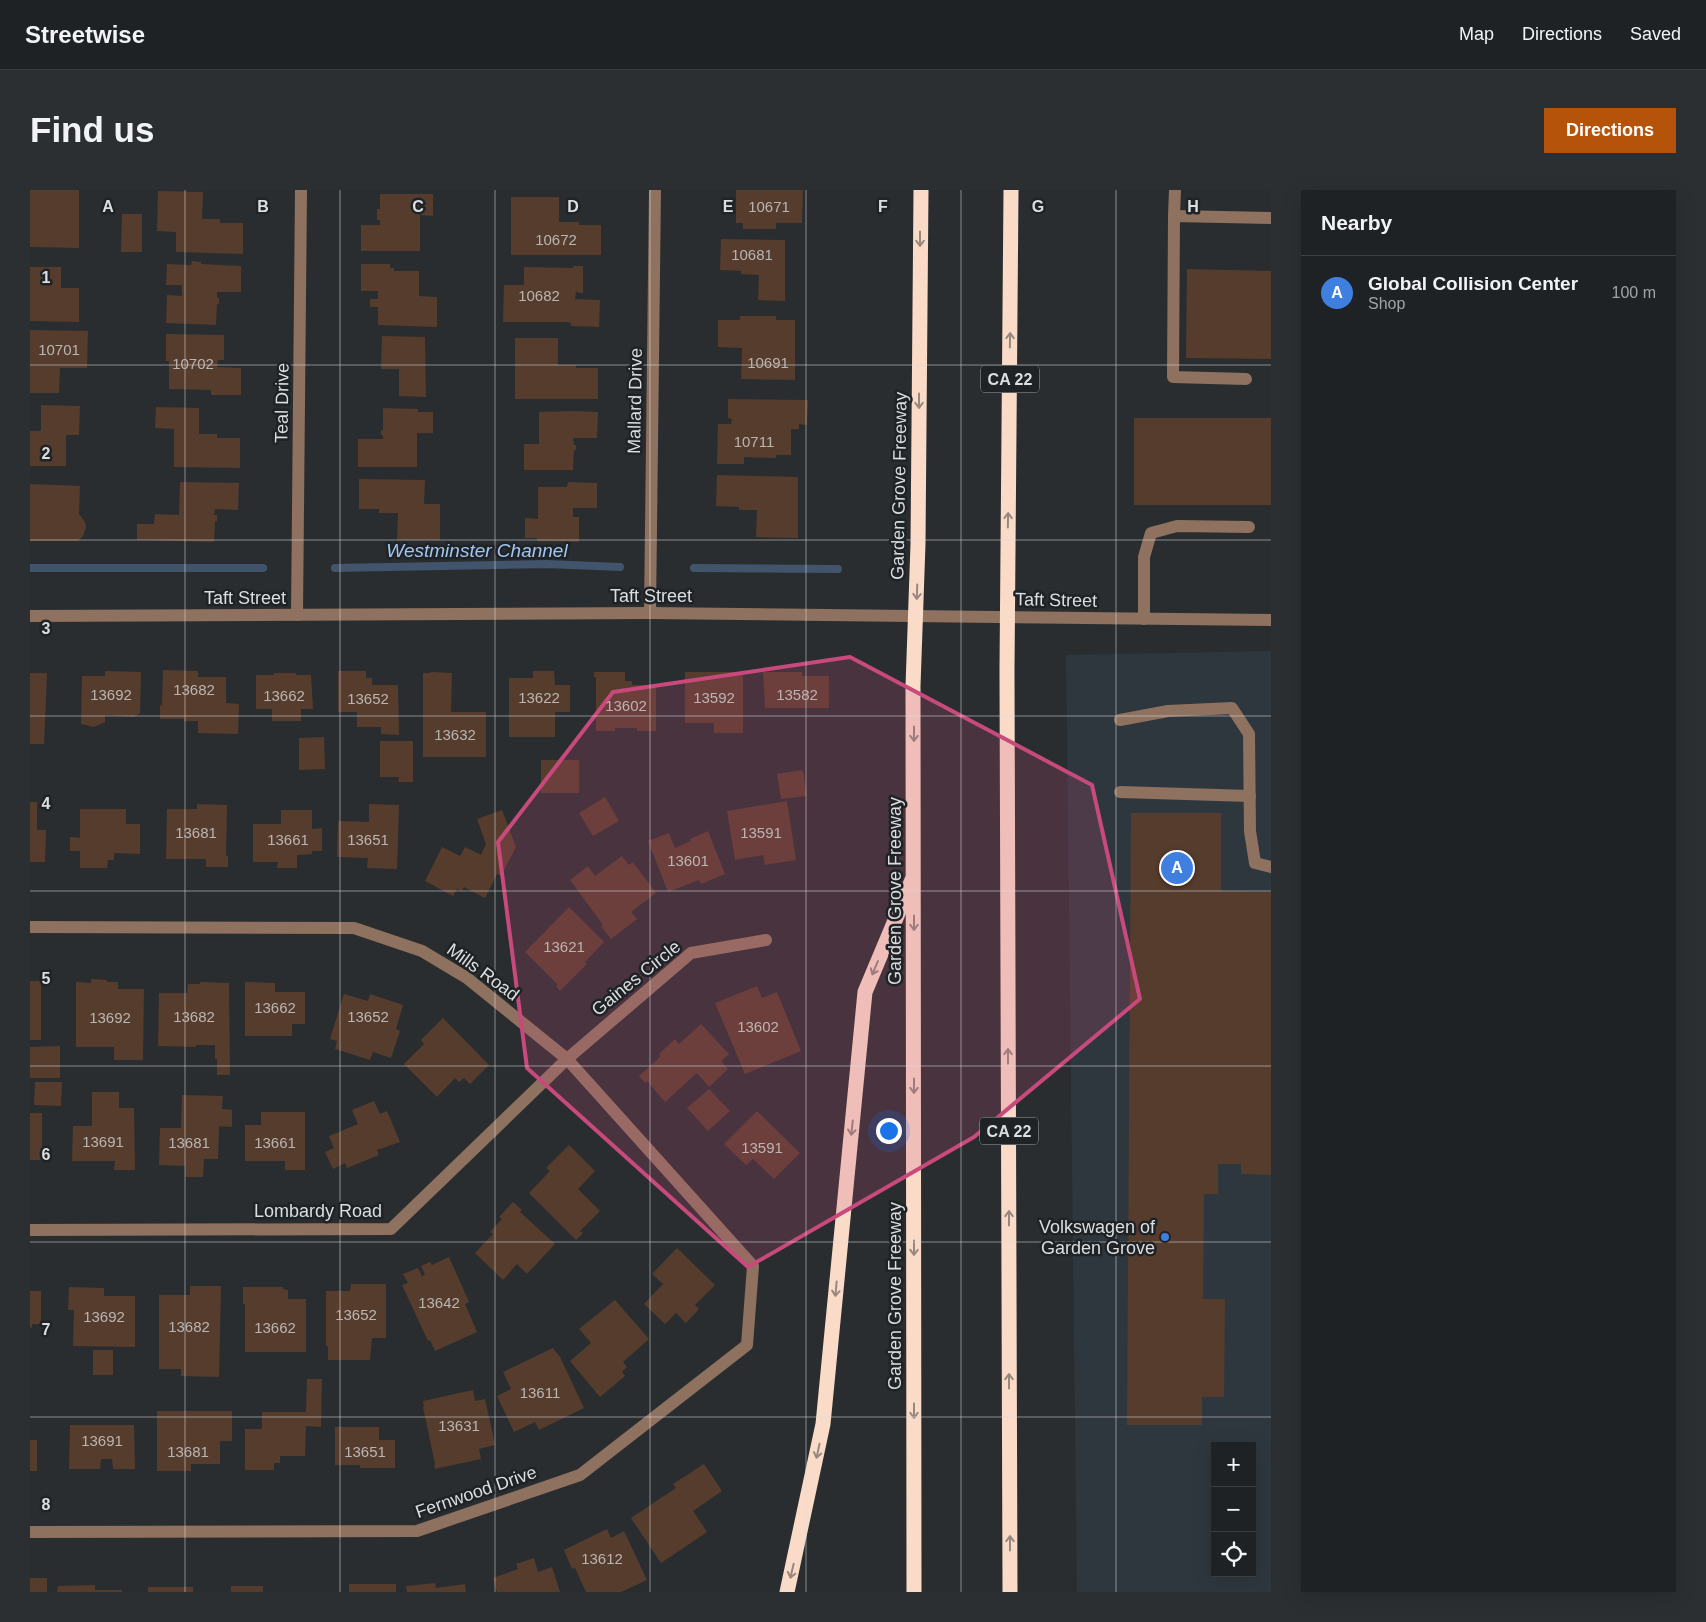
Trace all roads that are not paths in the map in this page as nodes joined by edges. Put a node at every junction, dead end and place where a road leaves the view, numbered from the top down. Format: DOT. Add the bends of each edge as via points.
graph roads {
  1 [pos="301,190"];
  2 [pos="655,190"];
  3 [pos="921,190"];
  4 [pos="1011,190"];
  5 [pos="1174,190"];
  6 [pos="1174,216"];
  7 [pos="1271,218"];
  8 [pos="1246,378"];
  9 [pos="1249,527"];
  10 [pos="650,613"];
  11 [pos="298,615"];
  12 [pos="30,616"];
  13 [pos="1144,619"];
  14 [pos="1271,620"];
  15 [pos="1120,720"];
  16 [pos="1120,792"];
  17 [pos="1250,796"];
  18 [pos="1271,867"];
  19 [pos="914,874"];
  20 [pos="30,927"];
  21 [pos="766,940"];
  22 [pos="567,1058"];
  23 [pos="30,1230"];
  24 [pos="753,1266"];
  25 [pos="30,1532"];
  26 [pos="787,1592"];
  27 [pos="914,1592"];
  28 [pos="1010,1592"];
  1 -- 11 [label="street, Teal Drive"];
  2 -- 10 [label="street, Mallard Drive"];
  3 -- 19 [label="highway, Garden Grove Freeway, one-way" via="918,544 913,686"];
  28 -- 4 [label="highway, CA 22, one-way" via="1007,670"];
  5 -- 6 [label="street"];
  6 -- 7 [label="street"];
  6 -- 8 [label="street" via="1172,377"];
  9 -- 13 [label="street" via="1177,526 1151,533 1144,557"];
  10 -- 11 [label="street, Taft Street"];
  10 -- 13 [label="street, Taft Street"];
  11 -- 12 [label="street, Taft Street"];
  13 -- 14 [label="street, Taft Street"];
  15 -- 17 [label="street" via="1168,711 1232,708 1249,734"];
  16 -- 17 [label="street"];
  17 -- 18 [label="street" via="1250,831 1255,863"];
  19 -- 26 [label="highway, one-way" via="866,992 823,1424"];
  19 -- 27 [label="highway, Garden Grove Freeway, one-way"];
  20 -- 22 [label="street, Mills Road" via="354,928 422,951 467,978"];
  21 -- 22 [label="street, Gaines Circle" via="691,953"];
  22 -- 23 [label="street, Lombardy Road" via="391,1229"];
  22 -- 24 [label="street, Mills Road"];
  24 -- 25 [label="street, Fernwood Drive" via="747,1346 580,1475 417,1531"];
}
